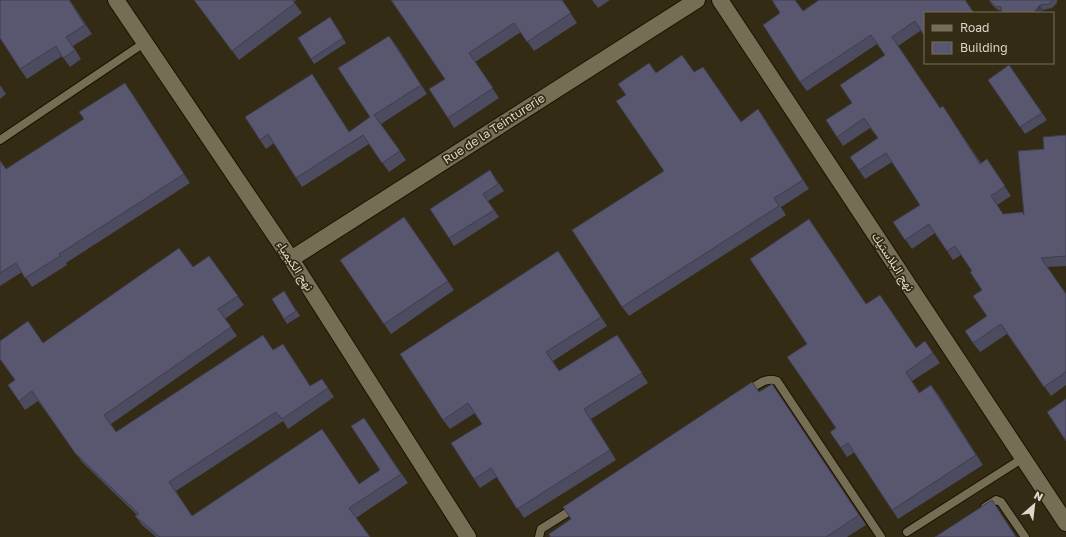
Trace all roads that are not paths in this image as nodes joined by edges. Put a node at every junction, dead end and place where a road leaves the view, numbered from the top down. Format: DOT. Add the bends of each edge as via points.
graph roads {
  1 [pos="116,0"];
  2 [pos="697,0"];
  3 [pos="720,0"];
  4 [pos="144,43"];
  5 [pos="0,140"];
  6 [pos="291,259"];
  7 [pos="738,398"];
  8 [pos="1023,458"];
  9 [pos="583,502"];
  10 [pos="977,511"];
  11 [pos="1066,523"];
  12 [pos="907,532"];
  13 [pos="468,537"];
  14 [pos="539,537"];
  15 [pos="881,537"];
  16 [pos="1025,537"];
  1 -- 4 [label="street, نهج الكيمياء"];
  2 -- 6 [label="street, Rue de la Teinturerie"];
  3 -- 8 [label="street, نهج البلاستيك"];
  4 -- 5 [label="lane"];
  4 -- 6 [label="street, نهج الكيمياء"];
  6 -- 13 [label="street, نهج الكيمياء"];
  7 -- 15 [label="lane" via="764,381 777,381"];
  8 -- 11 [label="street, نهج البلاستيك"];
  8 -- 12 [label="lane"];
  9 -- 14 [label="lane" via="541,529"];
  10 -- 16 [label="lane" via="996,500 1002,502"];
}
